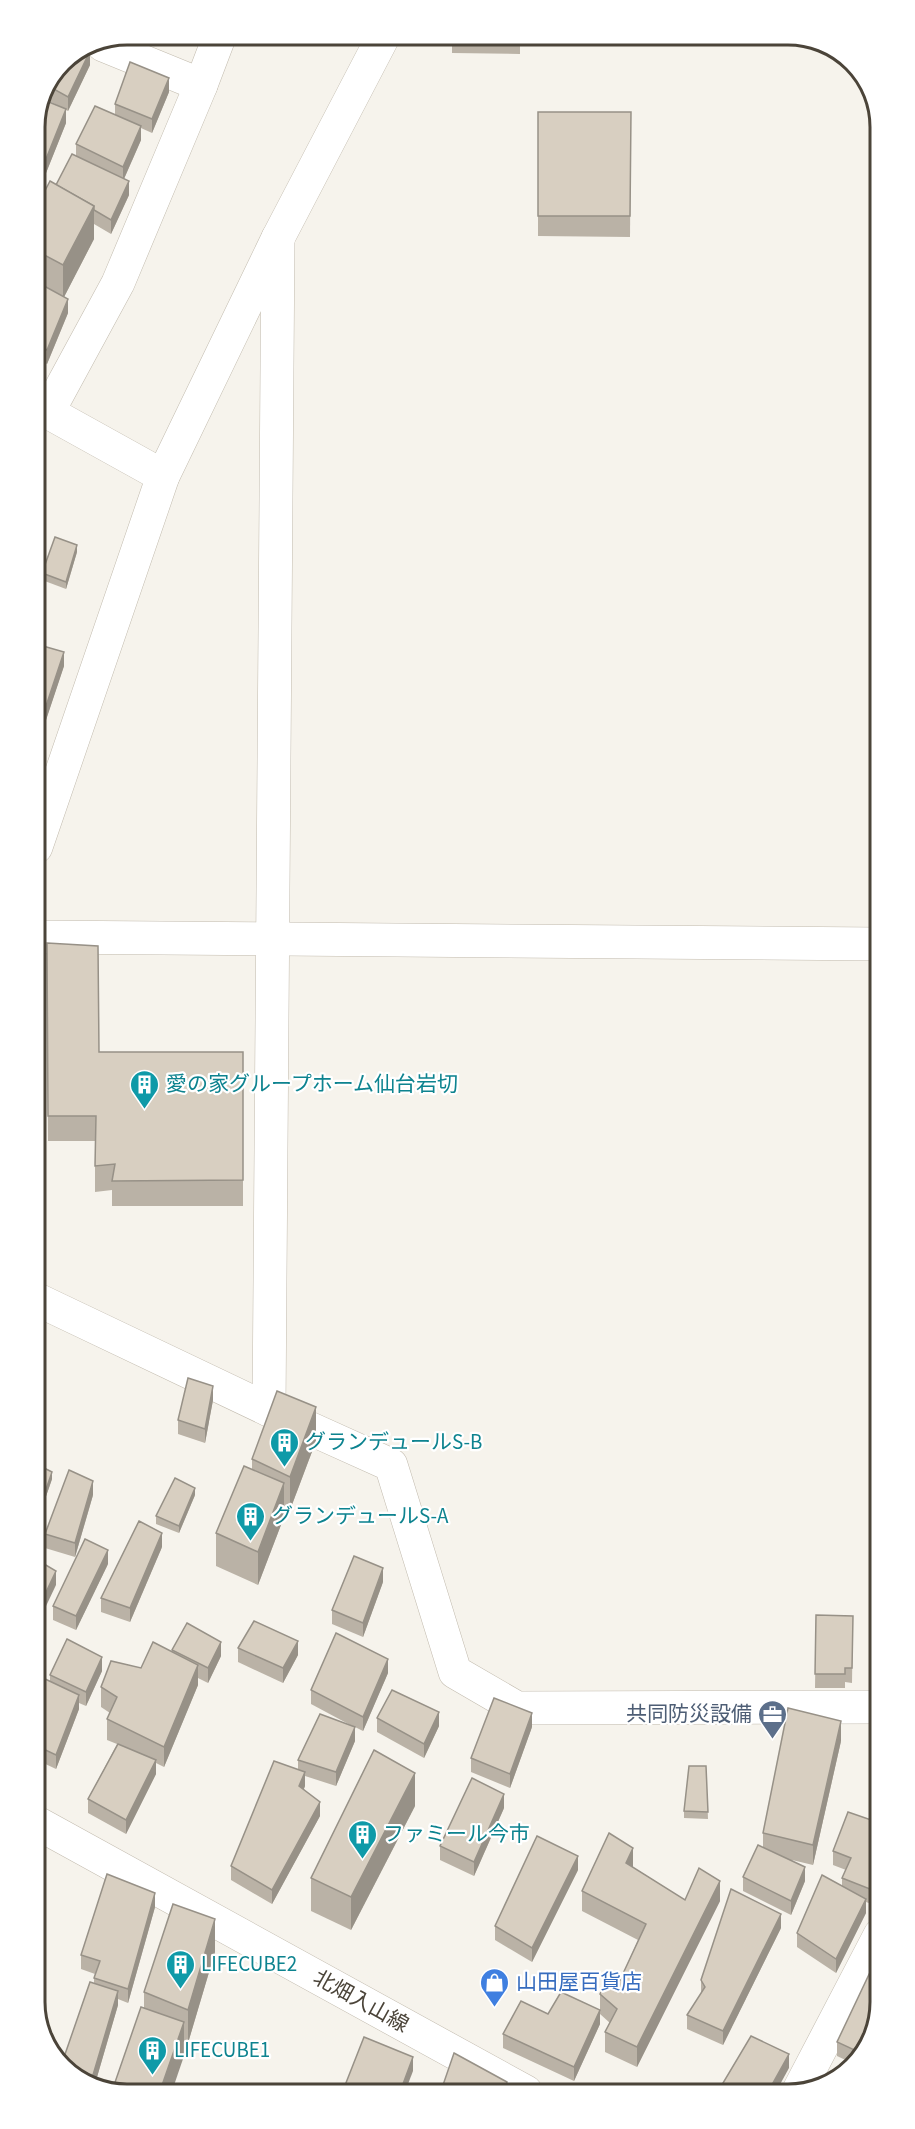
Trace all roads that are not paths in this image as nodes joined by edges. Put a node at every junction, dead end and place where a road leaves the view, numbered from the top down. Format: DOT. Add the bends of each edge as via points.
graph roads {
  1 [pos="216,45"];
  2 [pos="379,45"];
  3 [pos="109,47"];
  4 [pos="201,85"];
  5 [pos="278,238"];
  6 [pos="45,403"];
  7 [pos="45,410"];
  8 [pos="164,476"];
  9 [pos="45,821"];
  10 [pos="45,937"];
  11 [pos="273,939"];
  12 [pos="870,944"];
  13 [pos="45,1303"];
  14 [pos="269,1410"];
  15 [pos="870,1707"];
  16 [pos="45,1827"];
  17 [pos="870,1954"];
  18 [pos="803,2082"];
  19 [pos="511,2084"];
  1 -- 4 [label="street"];
  2 -- 5 [label="street"];
  3 -- 4 [label="street"];
  4 -- 6 [label="street" via="118,283"];
  5 -- 8 [label="street"];
  5 -- 11 [label="street"];
  7 -- 8 [label="street"];
  8 -- 9 [label="street"];
  10 -- 11 [label="street"];
  11 -- 12 [label="street"];
  11 -- 14 [label="street"];
  13 -- 14 [label="street"];
  14 -- 15 [label="street" via="391,1464 455,1672 517,1708"];
  16 -- 19 [label="street, 北畑入山線"];
  17 -- 18 [label="street"];
}
